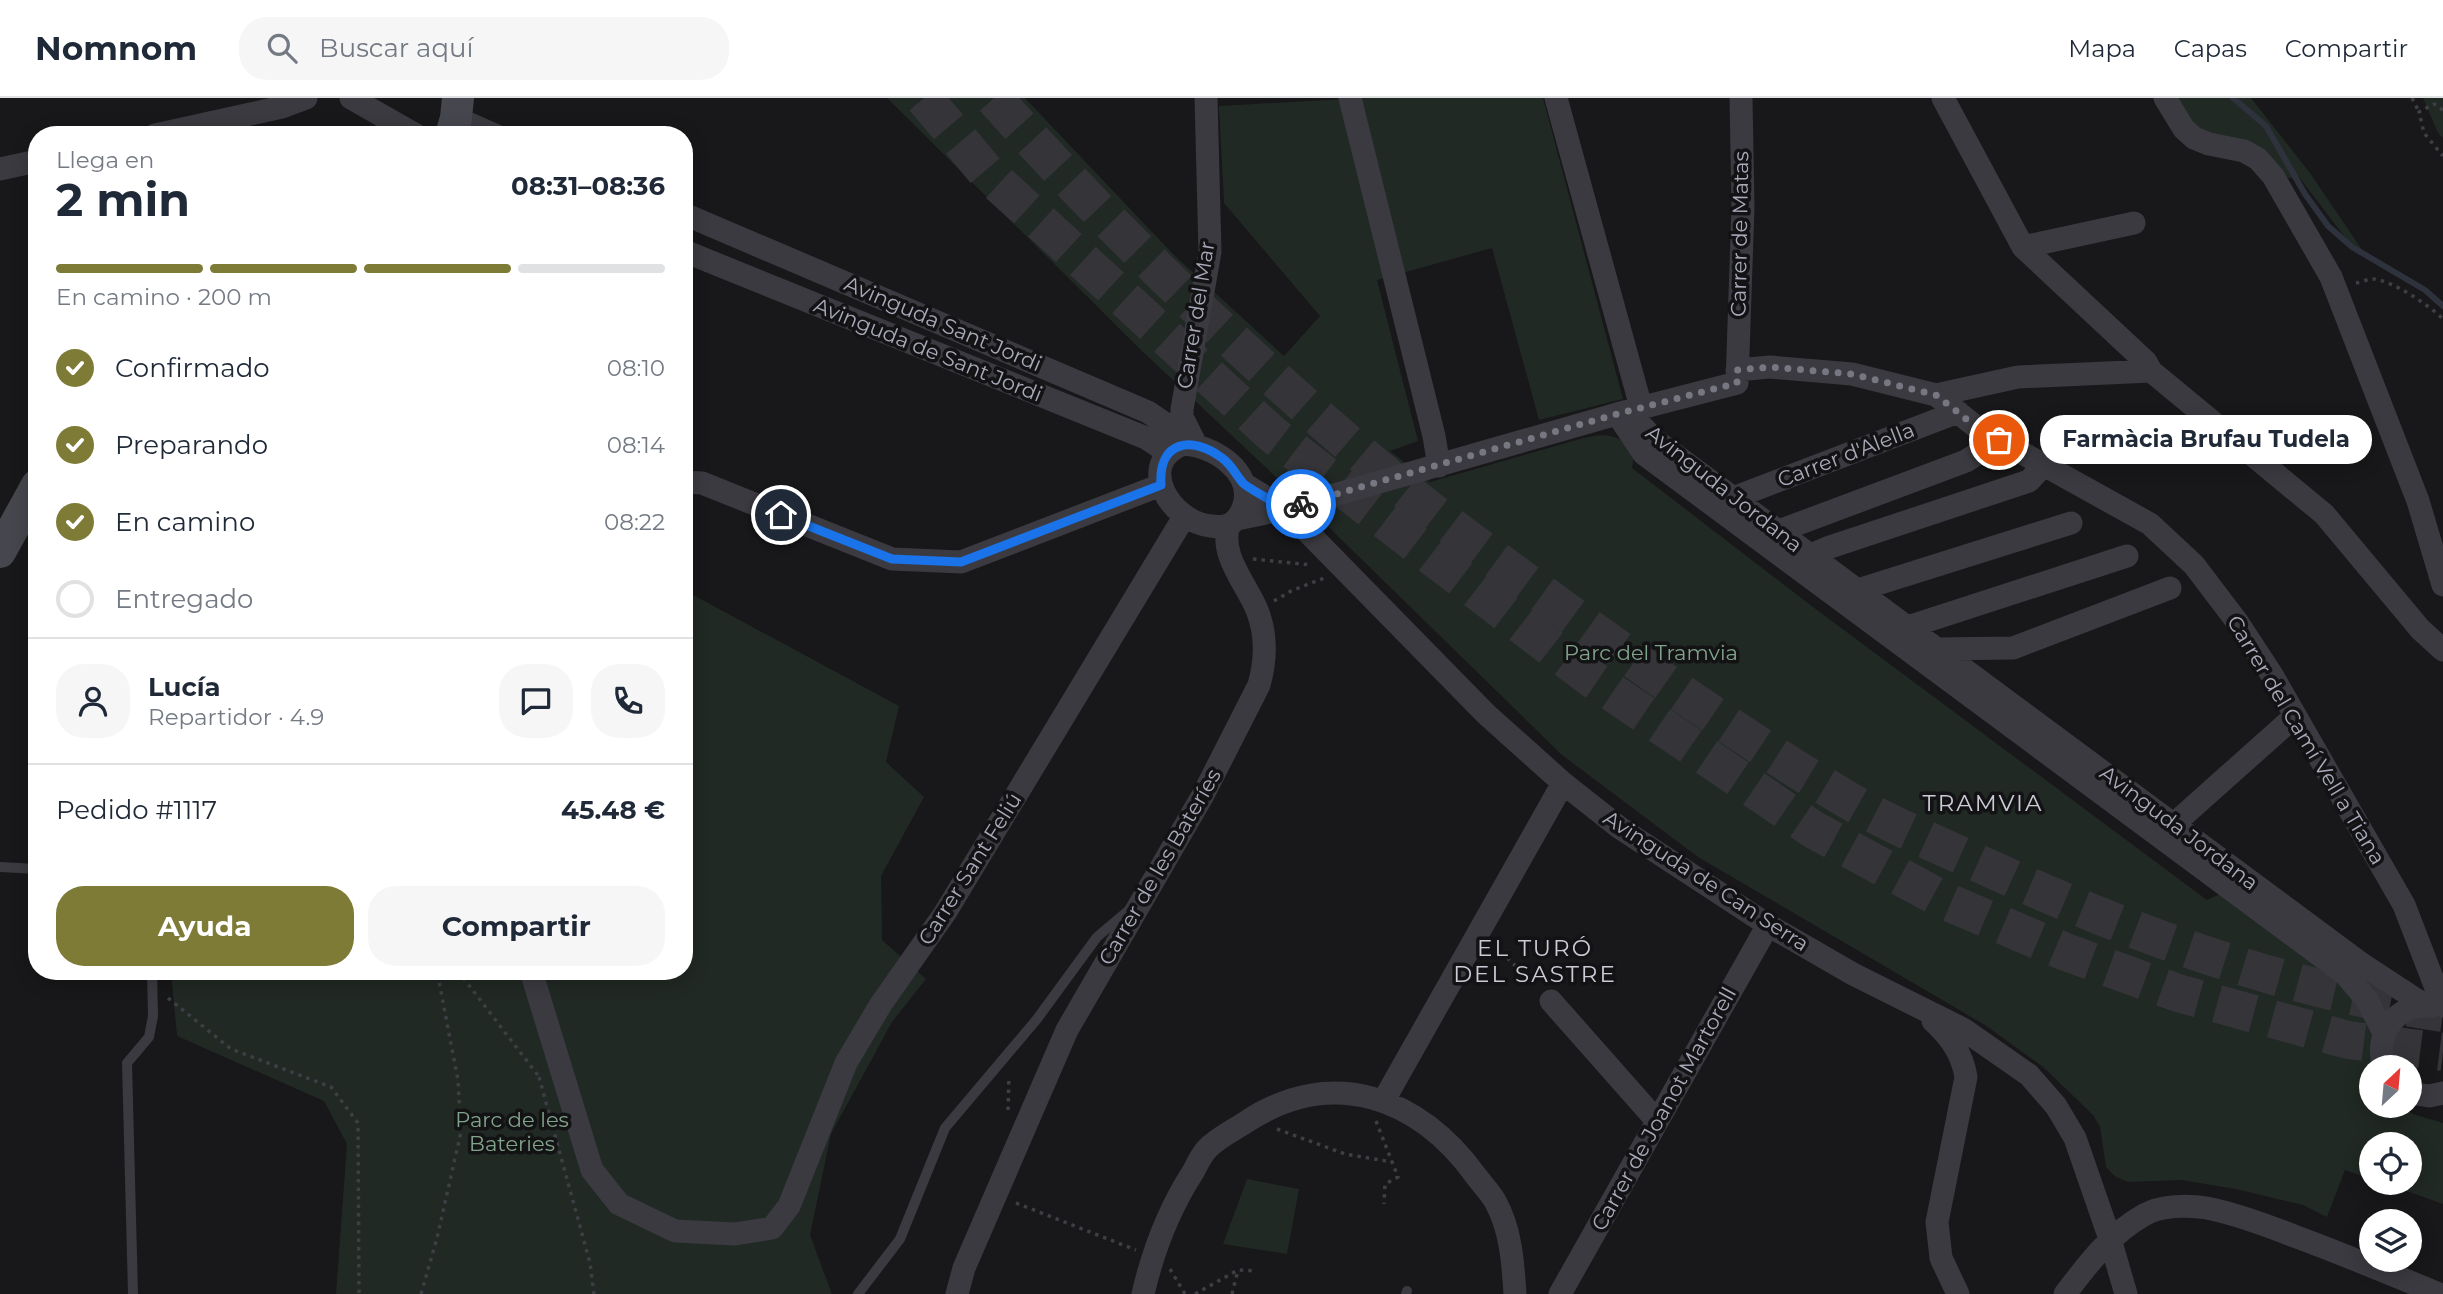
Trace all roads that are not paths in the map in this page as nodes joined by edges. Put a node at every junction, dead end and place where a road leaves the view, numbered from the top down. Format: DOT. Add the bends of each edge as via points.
graph roads {
  1 [pos="306,98"];
  2 [pos="351,98"];
  3 [pos="1206,98"];
  4 [pos="1350,98"];
  5 [pos="1556,98"];
  6 [pos="1741,98"];
  7 [pos="1943,98"];
  8 [pos="2165,98"];
  9 [pos="455,117"];
  10 [pos="196,126"];
  11 [pos="400,126"];
  12 [pos="475,126"];
  13 [pos="28,163"];
  14 [pos="0,169"];
  15 [pos="693,218"];
  16 [pos="2134,223"];
  17 [pos="2023,247"];
  18 [pos="693,255"];
  19 [pos="1737,370"];
  20 [pos="2151,371"];
  21 [pos="1936,395"];
  22 [pos="1641,407"];
  23 [pos="1958,412"];
  24 [pos="1617,414"];
  25 [pos="1999,440"];
  26 [pos="1195,444"];
  27 [pos="1169,453"];
  28 [pos="1439,466"];
  29 [pos="2043,466"];
  30 [pos="693,482"];
  31 [pos="1244,484"];
  32 [pos="1161,485"];
  33 [pos="1733,498"];
  34 [pos="28,501"];
  35 [pos="1285,509"];
  36 [pos="1184,517"];
  37 [pos="1233,522"];
  38 [pos="2071,523"];
  39 [pos="1779,531"];
  40 [pos="0,552"];
  41 [pos="1811,555"];
  42 [pos="2127,556"];
  43 [pos="2443,585"];
  44 [pos="2170,588"];
  45 [pos="1858,590"];
  46 [pos="1908,627"];
  47 [pos="1937,649"];
  48 [pos="2443,650"];
  49 [pos="2295,716"];
  50 [pos="1563,783"];
  51 [pos="2174,824"];
  52 [pos="0,867"];
  53 [pos="28,869"];
  54 [pos="1147,894"];
  55 [pos="1768,925"];
  56 [pos="153,980"];
  57 [pos="534,980"];
  58 [pos="1550,1001"];
  59 [pos="1915,1006"];
  60 [pos="2437,1007"];
  61 [pos="2384,1033"];
  62 [pos="2380,1055"];
  63 [pos="2011,1062"];
  64 [pos="1966,1077"];
  65 [pos="1375,1098"];
  66 [pos="1657,1121"];
  67 [pos="2110,1239"];
  68 [pos="133,1294"];
  69 [pos="859,1294"];
  70 [pos="957,1294"];
  71 [pos="1143,1294"];
  72 [pos="1515,1294"];
  73 [pos="1560,1294"];
  74 [pos="1958,1294"];
  75 [pos="2065,1294"];
  76 [pos="2126,1294"];
  77 [pos="2439,1294"];
  1 -- 10 [label="street"];
  2 -- 11 [label="street"];
  3 -- 26 [label="street, Carrer del Mar" via="1210,252 1182,409"];
  4 -- 28 [label="street"];
  5 -- 22 [label="street"];
  6 -- 19 [label="street, Carrer de Matas" via="1743,207"];
  7 -- 17 [label="street"];
  8 -- 43 [label="street" via="2194,138 2252,154 2273,176 2331,277 2418,501"];
  9 -- 12 [label="street"];
  13 -- 14 [label="street"];
  15 -- 26 [label="street, Avinguda Sant Jordi" via="1148,412"];
  16 -- 17 [label="street"];
  17 -- 20 [label="street"];
  18 -- 27 [label="street, Avinguda de Sant Jordi" via="1146,438"];
  19 -- 21 [label="street, Carrer del Camí Vell a Tiana" via="1770,367 1852,374"];
  19 -- 22 [label="street" via="1737,383"];
  20 -- 21 [label="street" via="2018,377"];
  20 -- 48 [label="street" via="2324,514"];
  21 -- 23 [label="street, Carrer del Camí Vell a Tiana"];
  22 -- 24 [label="street"];
  23 -- 25 [label="street, Carrer del Camí Vell a Tiana"];
  23 -- 33 [label="street, Carrer d'Alella"];
  24 -- 28 [label="street"];
  24 -- 33 [label="street, Avinguda Jordana" via="1640,424"];
  24 -- 61 [label="street, Avinguda Jordana" via="1644,454 2345,974 2367,1000"];
  25 -- 29 [label="street, Carrer del Camí Vell a Tiana"];
  25 -- 39 [label="street" via="1966,461"];
  26 -- 27 [label="street" via="1183,444"];
  26 -- 31 [label="street" via="1225,460"];
  27 -- 32 [label="street"];
  28 -- 35 [label="street"];
  29 -- 41 [label="street" via="2029,481"];
  29 -- 49 [label="street, Carrer del Camí Vell a Tiana" via="2150,524 2194,565 2238,623"];
  30 -- 32 [label="street" via="892,559 961,562"];
  31 -- 35 [label="street, Avinguda de Can Serra"];
  31 -- 37 [label="street" via="1244,505"];
  32 -- 36 [label="street"];
  33 -- 39 [label="street, Avinguda Jordana"];
  34 -- 40 [label="street"];
  35 -- 37 [label="street"];
  35 -- 50 [label="street, Avinguda de Can Serra" via="1486,713"];
  36 -- 37 [label="street" via="1206,526"];
  36 -- 57 [label="street, Carrer Sant Feliú" via="945,913 881,1003 846,1063 789,1206 772,1228 735,1234 676,1231 620,1204 592,1170"];
  37 -- 54 [label="street, Carrer de les Bateríes" via="1226,545 1257,611 1264,666 1259,685 1203,795"];
  38 -- 45 [label="street"];
  39 -- 41 [label="street, Avinguda Jordana"];
  41 -- 45 [label="street, Avinguda Jordana"];
  42 -- 46 [label="street"];
  44 -- 47 [label="street" via="2012,648"];
  45 -- 46 [label="street, Avinguda Jordana"];
  46 -- 47 [label="street, Avinguda Jordana"];
  47 -- 51 [label="street, Avinguda Jordana"];
  49 -- 51 [label="street"];
  49 -- 60 [label="street, Carrer del Camí Vell a Tiana" via="2404,905"];
  50 -- 55 [label="street, Avinguda de Can Serra" via="1644,846"];
  50 -- 65 [label="street" via="1480,932"];
  51 -- 60 [label="street, Avinguda Jordana" via="2359,962"];
  52 -- 53 [label="lane"];
  54 -- 69 [label="lane" via="1097,937 1037,1019 945,1128 900,1239"];
  54 -- 70 [label="street, Carrer de les Bateríes" via="1067,1030 1002,1203 964,1268"];
  55 -- 59 [label="street, Avinguda de Can Serra"];
  55 -- 66 [label="street, Carrer de Joanot Martorell"];
  56 -- 68 [label="lane" via="149,1037 127,1063"];
  58 -- 66 [label="street"];
  59 -- 63 [label="street, Avinguda de Can Serra" via="1963,1029"];
  59 -- 64 [label="street" via="1956,1046"];
  60 -- 61 [label="street" via="2413,1007 2401,1013"];
  61 -- 62 [label="street"];
  63 -- 64 [label="street" via="1985,1060"];
  63 -- 67 [label="street, Avinguda de Can Serra" via="2029,1074 2067,1123"];
  64 -- 74 [label="street" via="1937,1222 1941,1258"];
  65 -- 71 [label="street" via="1311,1094 1270,1106 1207,1149 1177,1197"];
  65 -- 72 [label="street" via="1415,1116 1443,1138 1496,1202 1511,1248"];
  66 -- 73 [label="street, Carrer de Joanot Martorell"];
  67 -- 75 [label="street"];
  67 -- 76 [label="street, Avinguda de Can Serra"];
  67 -- 77 [label="street" via="2146,1214 2185,1206 2206,1208 2312,1242"];
}
